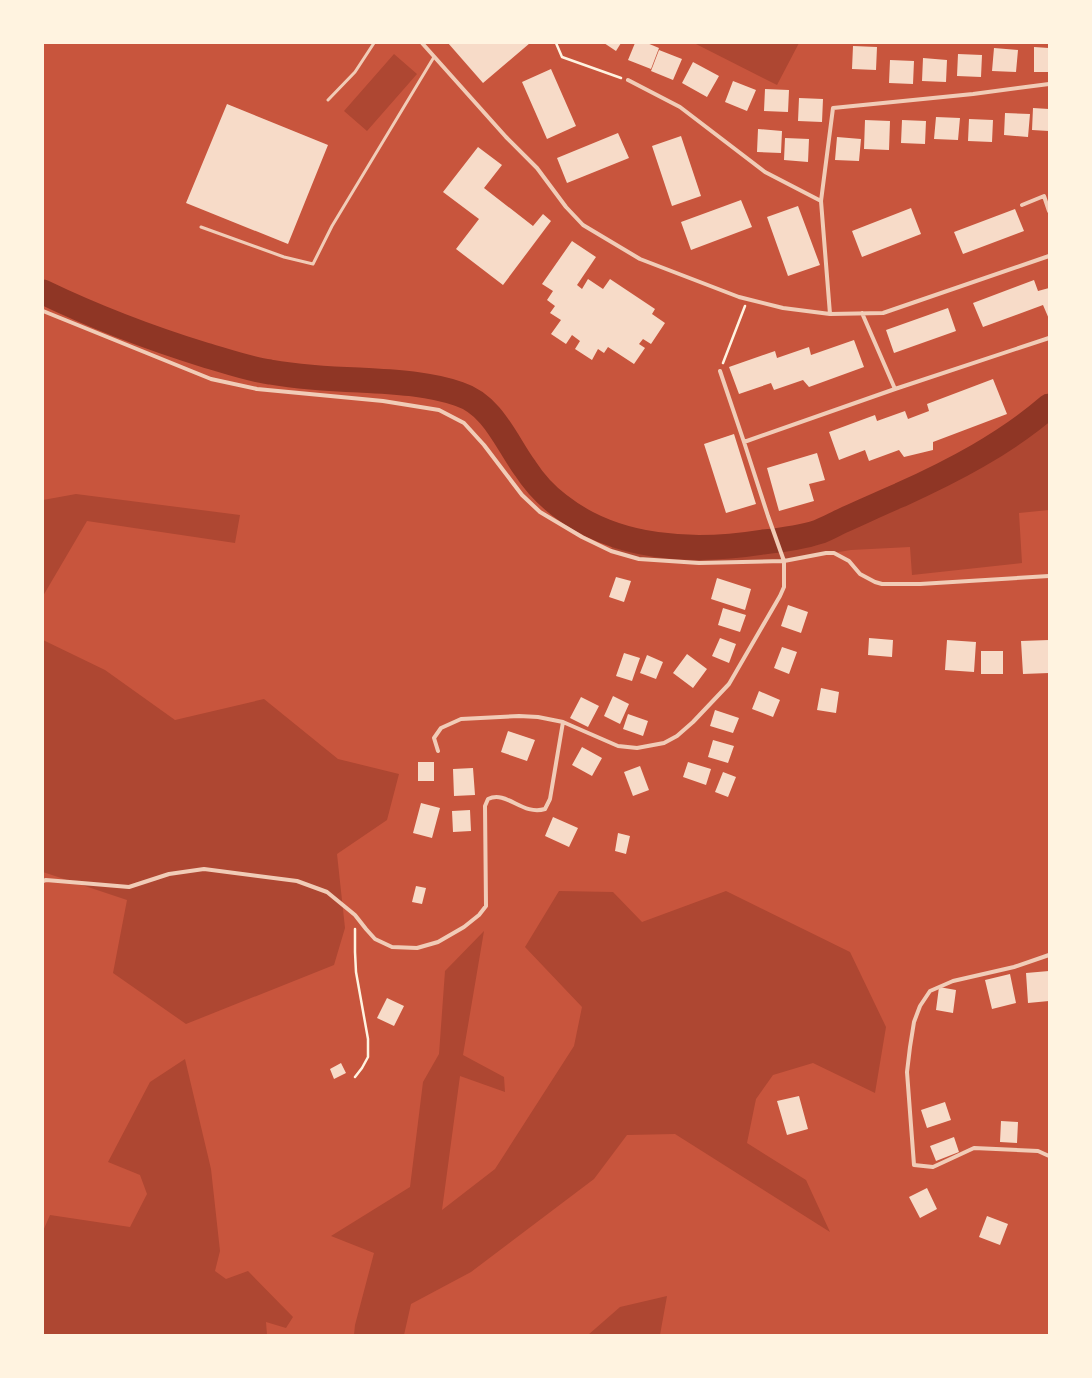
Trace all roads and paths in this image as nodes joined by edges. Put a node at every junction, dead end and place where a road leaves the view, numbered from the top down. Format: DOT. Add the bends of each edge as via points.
graph roads {
  1 [pos="374,43"];
  2 [pos="422,43"];
  3 [pos="556,43"];
  4 [pos="434,57"];
  5 [pos="628,80"];
  6 [pos="1049,84"];
  7 [pos="328,100"];
  8 [pos="821,201"];
  9 [pos="1022,205"];
  10 [pos="1049,211"];
  11 [pos="201,227"];
  12 [pos="1049,256"];
  13 [pos="748,298"];
  14 [pos="43,310"];
  15 [pos="862,313"];
  16 [pos="830,314"];
  17 [pos="1049,338"];
  18 [pos="720,372"];
  19 [pos="895,389"];
  20 [pos="744,442"];
  21 [pos="784,561"];
  22 [pos="1049,576"];
  23 [pos="563,722"];
  24 [pos="438,751"];
  25 [pos="43,881"];
  26 [pos="355,915"];
  27 [pos="1049,955"];
  28 [pos="355,1077"];
  29 [pos="1049,1156"];
  1 -- 7 [label="lane" via="355,72"];
  2 -- 4 [label="street"];
  3 -- 5 [label="path" via="562,57"];
  4 -- 11 [label="lane" via="332,226 313,264 284,257"];
  4 -- 13 [label="street" via="537,168 583,225 640,259 739,297"];
  5 -- 8 [label="street" via="680,107 765,172"];
  6 -- 8 [label="street" via="833,108"];
  8 -- 16 [label="street"];
  9 -- 10 [label="street" via="1044,196"];
  12 -- 15 [label="street" via="883,313"];
  13 -- 16 [label="street" via="783,308"];
  13 -- 18 [label="path"];
  14 -- 21 [label="street" via="212,379 257,389 383,400 439,410 464,423 522,495 540,512 582,538 610,551 639,559 666,562"];
  15 -- 16 [label="street"];
  15 -- 19 [label="street"];
  17 -- 19 [label="street"];
  18 -- 20 [label="street"];
  19 -- 20 [label="street"];
  20 -- 21 [label="street"];
  21 -- 22 [label="street" via="834,553 849,561 860,574 882,584"];
  21 -- 23 [label="street" via="784,587 780,596 729,684 694,722 664,743 637,748 618,746"];
  23 -- 24 [label="street" via="519,716 461,719 441,728 434,738"];
  23 -- 26 [label="street" via="550,799 545,809 537,812 530,810 500,796 488,799 485,806 486,906 479,915 438,942 417,948 392,947 375,939"];
  25 -- 26 [label="street" via="129,887 170,874 204,869 297,881 327,892"];
  26 -- 28 [label="path" via="356,965 368,1039 368,1057"];
  27 -- 29 [label="street" via="1014,967 953,981 930,991 920,1006 914,1022 907,1072 914,1165 933,1167 974,1148 1038,1151"];
}
